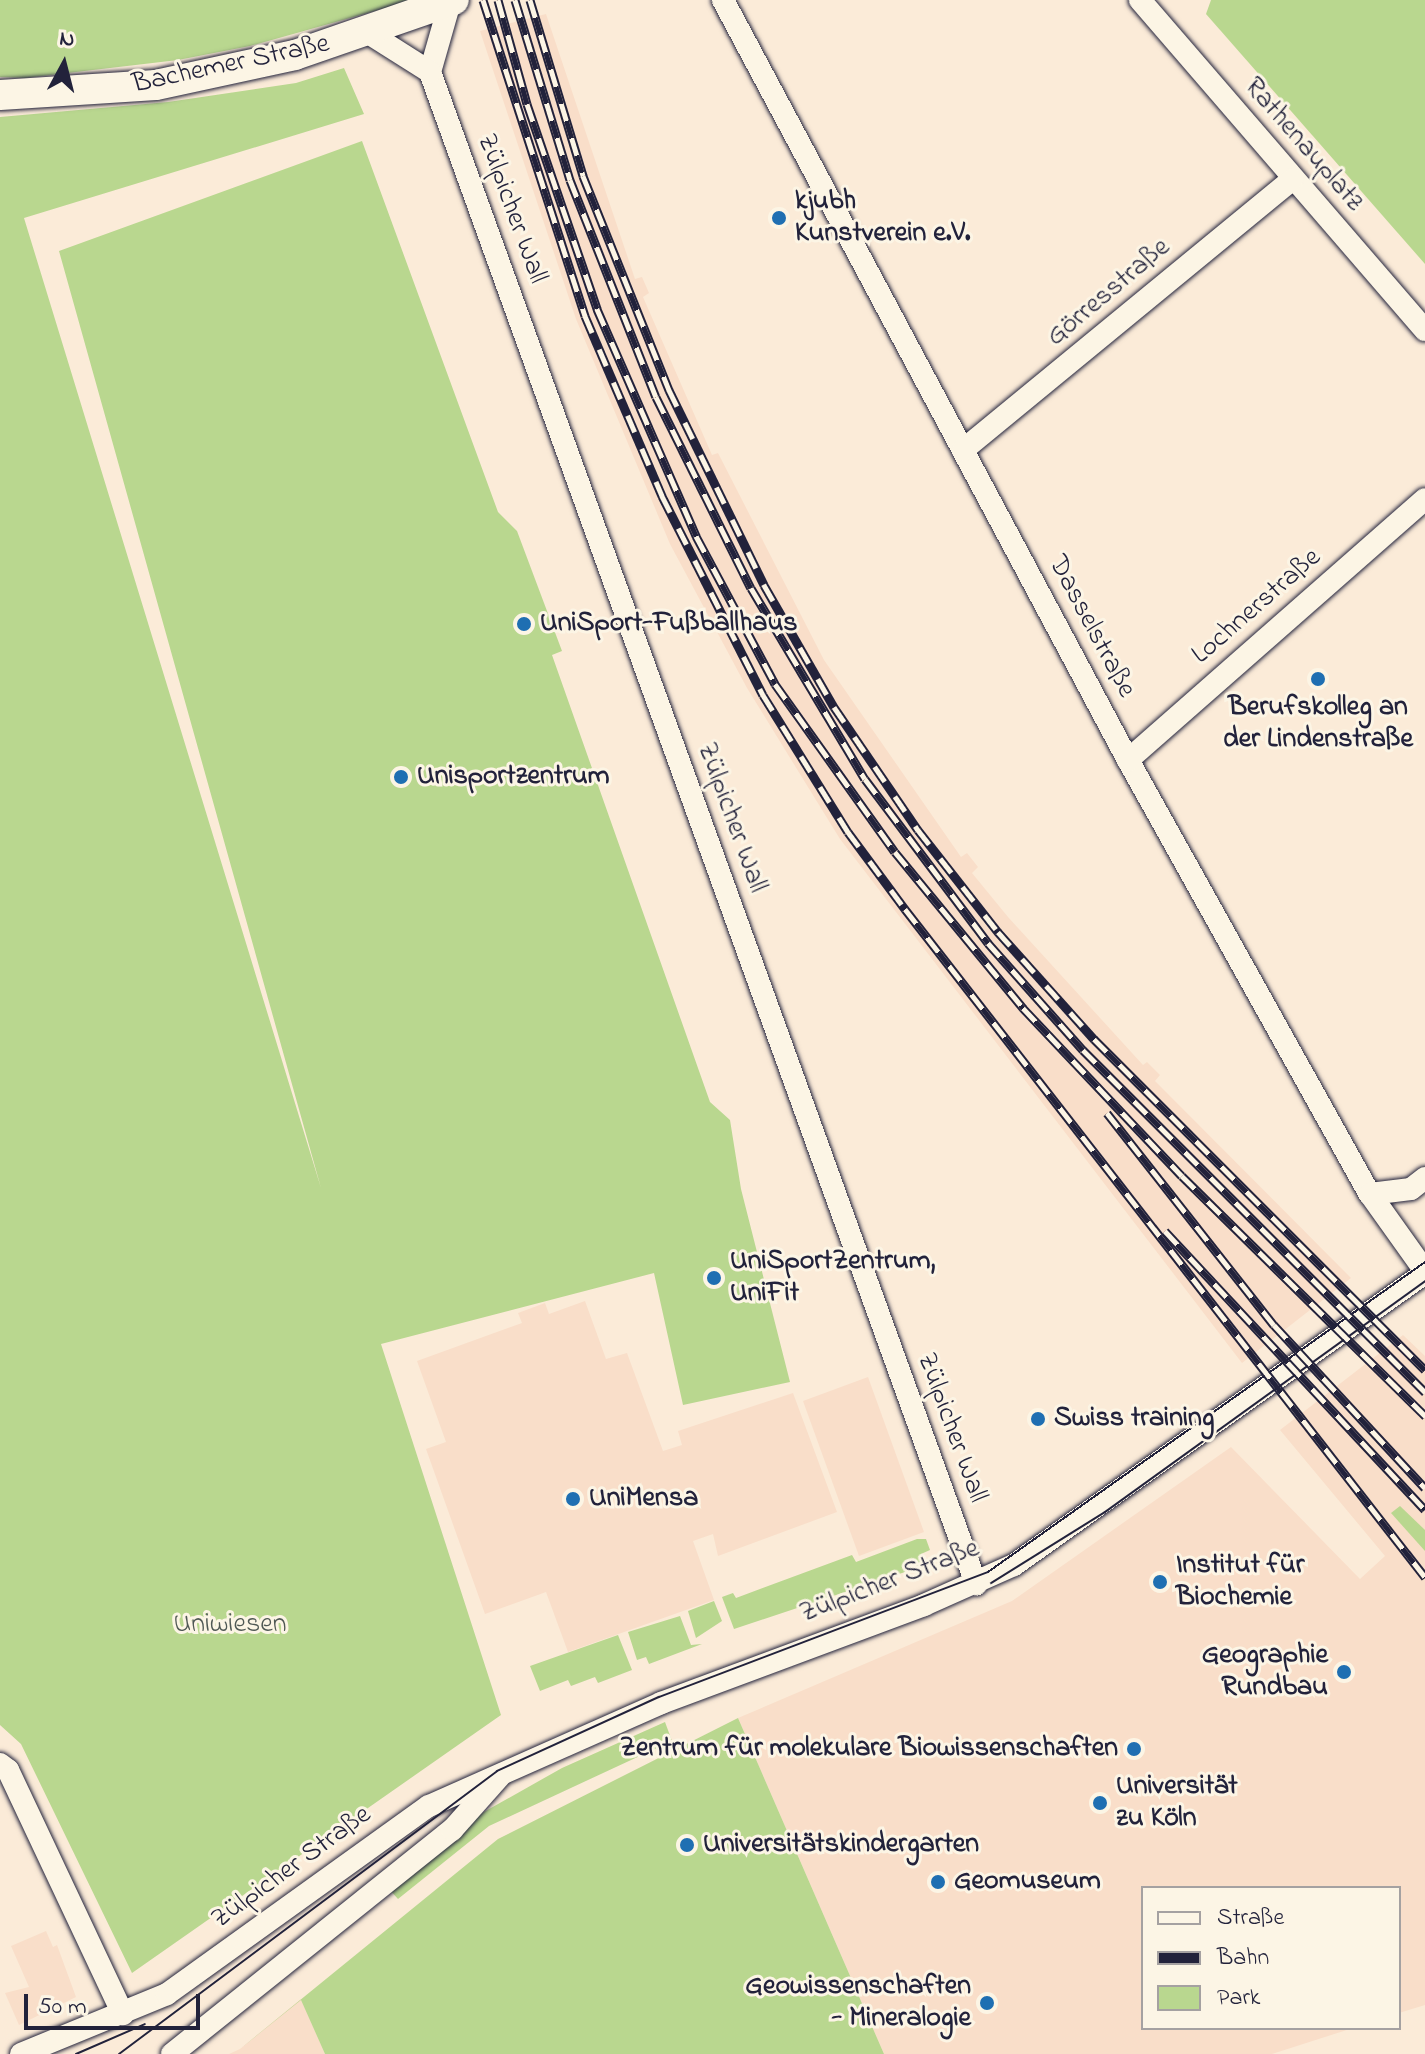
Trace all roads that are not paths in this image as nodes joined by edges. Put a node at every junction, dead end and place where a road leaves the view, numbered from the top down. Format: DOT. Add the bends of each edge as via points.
graph roads {
  1 [pos="723,0"];
  2 [pos="452,1"];
  3 [pos="1147,2"];
  4 [pos="367,32"];
  5 [pos="430,72"];
  6 [pos="0,95"];
  7 [pos="1292,180"];
  8 [pos="1425,330"];
  9 [pos="963,450"];
  10 [pos="1425,499"];
  11 [pos="1128,760"];
  12 [pos="1425,1178"];
  13 [pos="1370,1194"];
  14 [pos="1425,1272"];
  15 [pos="976,1584"];
  16 [pos="0,1764"];
  17 [pos="500,1776"];
  18 [pos="123,2014"];
  19 [pos="21,2054"];
  20 [pos="172,2054"];
  1 -- 9 [label="street, Dasselstraße"];
  2 -- 4 [label="main road, Bachemer Straße"];
  2 -- 5 [label="street"];
  3 -- 7 [label="street, Rathenauplatz"];
  4 -- 5 [label="street"];
  4 -- 6 [label="main road, Bachemer Straße" via="295,55 156,85"];
  5 -- 15 [label="street, Zülpicher Wall"];
  7 -- 8 [label="street, Rathenauplatz"];
  7 -- 9 [label="street, Görresstraße"];
  9 -- 11 [label="street, Dasselstraße"];
  10 -- 11 [label="street, Lochnerstraße"];
  11 -- 13 [label="street, Dasselstraße"];
  12 -- 13 [label="street" via="1411,1189"];
  13 -- 14 [label="street, Dasselstraße"];
  14 -- 15 [label="street, Zülpicher Straße" via="1057,1536"];
  15 -- 17 [label="street, Zülpicher Straße" via="695,1688"];
  16 -- 18 [label="street" via="8,1770"];
  17 -- 18 [label="street, Zülpicher Straße" via="429,1806 189,1980"];
  17 -- 20 [label="street, Zülpicher Straße" via="452,1830"];
  18 -- 19 [label="street, Zülpicher Straße"];
}
